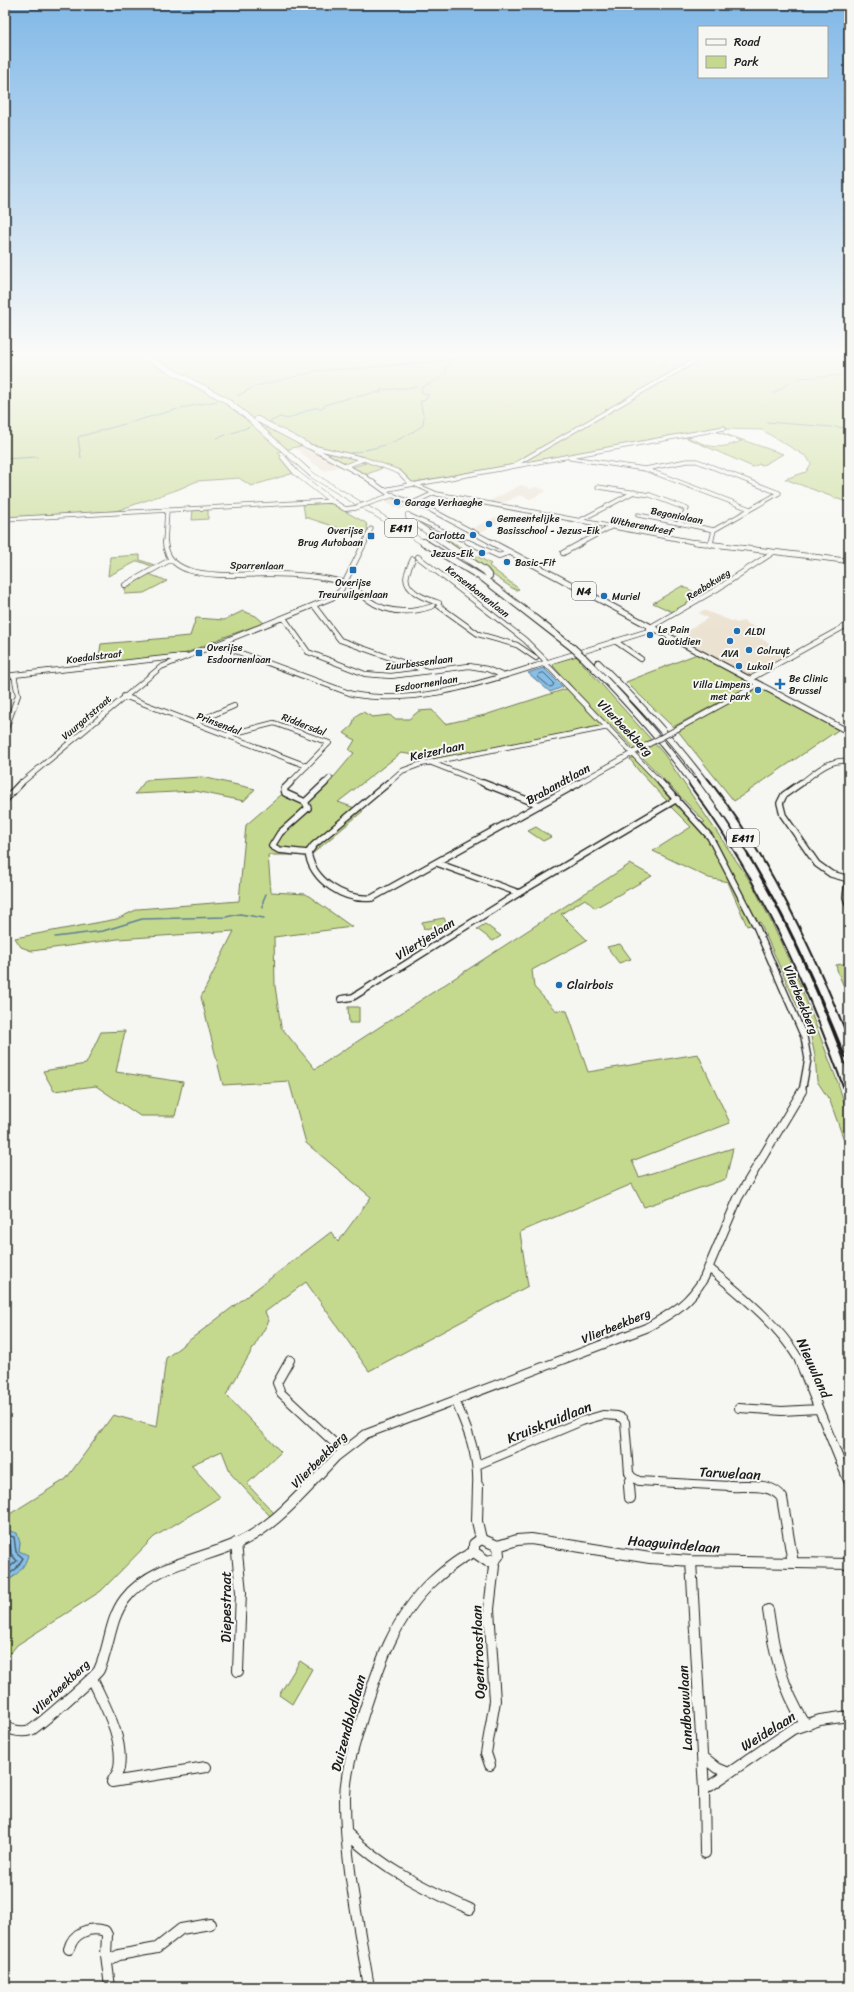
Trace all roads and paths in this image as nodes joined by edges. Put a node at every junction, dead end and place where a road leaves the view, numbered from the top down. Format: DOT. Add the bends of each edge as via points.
graph roads {
  1 [pos="279,448"];
  2 [pos="287,448"];
  3 [pos="313,448"];
  4 [pos="318,448"];
  5 [pos="546,448"];
  6 [pos="614,448"];
  7 [pos="564,457"];
  8 [pos="364,459"];
  9 [pos="345,466"];
  10 [pos="515,466"];
  11 [pos="645,469"];
  12 [pos="412,484"];
  13 [pos="417,484"];
  14 [pos="598,487"];
  15 [pos="384,490"];
  16 [pos="634,492"];
  17 [pos="434,493"];
  18 [pos="393,495"];
  19 [pos="330,501"];
  20 [pos="415,502"];
  21 [pos="750,509"];
  22 [pos="167,510"];
  23 [pos="408,515"];
  24 [pos="638,515"];
  25 [pos="5,518"];
  26 [pos="580,520"];
  27 [pos="679,523"];
  28 [pos="611,527"];
  29 [pos="371,529"];
  30 [pos="714,530"];
  31 [pos="461,539"];
  32 [pos="466,541"];
  33 [pos="710,545"];
  34 [pos="510,552"];
  35 [pos="563,553"];
  36 [pos="772,553"];
  37 [pos="502,555"];
  38 [pos="516,555"];
  39 [pos="418,556"];
  40 [pos="414,559"];
  41 [pos="170,560"];
  42 [pos="849,561"];
  43 [pos="489,576"];
  44 [pos="345,583"];
  45 [pos="125,585"];
  46 [pos="433,604"];
  47 [pos="315,607"];
  48 [pos="284,618"];
  49 [pos="849,624"];
  50 [pos="654,628"];
  51 [pos="527,641"];
  52 [pos="615,641"];
  53 [pos="215,644"];
  54 [pos="517,645"];
  55 [pos="576,647"];
  56 [pos="185,656"];
  57 [pos="586,656"];
  58 [pos="536,658"];
  59 [pos="641,659"];
  60 [pos="544,662"];
  61 [pos="428,671"];
  62 [pos="14,675"];
  63 [pos="5,676"];
  64 [pos="504,676"];
  65 [pos="750,679"];
  66 [pos="759,684"];
  67 [pos="124,696"];
  68 [pos="234,706"];
  69 [pos="194,723"];
  70 [pos="608,727"];
  71 [pos="5,731"];
  72 [pos="849,732"];
  73 [pos="226,735"];
  74 [pos="633,754"];
  75 [pos="849,761"];
  76 [pos="432,762"];
  77 [pos="306,767"];
  78 [pos="330,778"];
  79 [pos="677,799"];
  80 [pos="5,800"];
  81 [pos="305,802"];
  82 [pos="540,805"];
  83 [pos="308,853"];
  84 [pos="438,863"];
  85 [pos="849,875"];
  86 [pos="849,879"];
  87 [pos="519,894"];
  88 [pos="849,906"];
  89 [pos="341,999"];
  90 [pos="849,1053"];
  91 [pos="849,1088"];
  92 [pos="709,1268"];
  93 [pos="290,1360"];
  94 [pos="455,1400"];
  95 [pos="739,1408"];
  96 [pos="818,1409"];
  97 [pos="343,1451"];
  98 [pos="477,1465"];
  99 [pos="632,1478"];
  100 [pos="849,1483"];
  101 [pos="630,1498"];
  102 [pos="481,1539"];
  103 [pos="236,1544"];
  104 [pos="498,1546"];
  105 [pos="474,1552"];
  106 [pos="492,1561"];
  107 [pos="691,1561"];
  108 [pos="793,1563"];
  109 [pos="849,1564"];
  110 [pos="768,1610"];
  111 [pos="238,1671"];
  112 [pos="92,1678"];
  113 [pos="849,1716"];
  114 [pos="805,1724"];
  115 [pos="5,1726"];
  116 [pos="702,1756"];
  117 [pos="490,1765"];
  118 [pos="206,1766"];
  119 [pos="729,1773"];
  120 [pos="704,1790"];
  121 [pos="347,1833"];
  122 [pos="705,1853"];
  123 [pos="470,1909"];
  124 [pos="210,1924"];
  125 [pos="69,1949"];
  126 [pos="107,1961"];
  127 [pos="110,1987"];
  128 [pos="369,1987"];
  1 -- 19 [label="highway" via="293,470"];
  1 -- 55 [label="highway, E411" via="327,484 484,579"];
  2 -- 43 [label="highway, E411" via="318,473"];
  3 -- 9 [label="main road, N4"];
  4 -- 8 [label="street"];
  5 -- 10 [label="street"];
  6 -- 7 [label="street"];
  7 -- 10 [label="street"];
  7 -- 11 [label="street"];
  8 -- 9 [label="street"];
  8 -- 12 [label="street" via="399,472"];
  9 -- 15 [label="main road, N4"];
  10 -- 13 [label="street"];
  11 -- 21 [label="street"];
  11 -- 21 [label="street" via="697,461 779,492"];
  12 -- 13 [label="street, Witherendreef"];
  12 -- 15 [label="street, Witherendreef"];
  13 -- 17 [label="street, Witherendreef"];
  14 -- 16 [label="street"];
  15 -- 18 [label="main road, N4"];
  16 -- 26 [label="street"];
  16 -- 27 [label="street" via="650,495 687,509"];
  17 -- 20 [label="street"];
  17 -- 26 [label="street, Witherendreef"];
  18 -- 19 [label="main road, bridge" via="355,508 344,508"];
  18 -- 20 [label="main road, N4"];
  19 -- 22 [label="street"];
  20 -- 34 [label="main road, N4"];
  21 -- 30 [label="street"];
  22 -- 25 [label="street"];
  22 -- 41 [label="street" via="165,550"];
  23 -- 31 [label="street"];
  23 -- 43 [label="highway" via="409,519 423,530"];
  24 -- 27 [label="street, Begonialaan"];
  26 -- 28 [label="street, Witherendreef"];
  27 -- 30 [label="street, Begonialaan"];
  28 -- 33 [label="street, Witherendreef"];
  28 -- 35 [label="street"];
  29 -- 44 [label="street, Vuurgatstraat"];
  30 -- 33 [label="street"];
  32 -- 37 [label="street" via="499,556"];
  33 -- 36 [label="street, Witherendreef"];
  34 -- 37 [label="street"];
  34 -- 38 [label="main road, N4"];
  36 -- 42 [label="street, Witherendreef"];
  36 -- 50 [label="street, Reebokweg"];
  37 -- 38 [label="street"];
  38 -- 50 [label="main road, N4"];
  39 -- 51 [label="street, Kersenbomenlaan"];
  40 -- 46 [label="street" via="406,575 407,584"];
  41 -- 44 [label="street, Sparrenlaan" via="188,570 206,574 283,574"];
  41 -- 45 [label="street"];
  43 -- 55 [label="highway, E411" via="540,613"];
  44 -- 46 [label="street" via="374,604 388,610 412,611"];
  44 -- 47 [label="street, Vuurgatstraat" via="336,596"];
  46 -- 54 [label="street" via="478,634"];
  47 -- 48 [label="street, Vuurgatstraat"];
  47 -- 61 [label="street" via="340,640"];
  48 -- 53 [label="street, Vuurgatstraat"];
  48 -- 61 [label="street, Zuurbessenlaan" via="308,652 322,659 375,676"];
  49 -- 65 [label="street"];
  50 -- 52 [label="street, Esdoornenlaan"];
  50 -- 65 [label="main road, N4"];
  51 -- 54 [label="street"];
  51 -- 60 [label="street, Kersenbomenlaan"];
  52 -- 59 [label="street"];
  52 -- 60 [label="street, Esdoornenlaan"];
  53 -- 56 [label="street, Vuurgatstraat"];
  53 -- 64 [label="street, Esdoornenlaan" via="339,690 374,698 433,693"];
  54 -- 58 [label="street"];
  55 -- 57 [label="highway, E411, bridge"];
  56 -- 62 [label="street, Koedalstraat"];
  56 -- 67 [label="street, Vuurgatstraat" via="157,670"];
  57 -- 90 [label="highway, E411" via="614,678 662,728 745,840 797,932"];
  57 -- 91 [label="highway, E411" via="680,762 743,855 786,932 806,975"];
  60 -- 64 [label="street, Esdoornenlaan"];
  60 -- 70 [label="street, Vlierbeekberg"];
  61 -- 64 [label="street, Zuurbessenlaan" via="469,666 487,668"];
  62 -- 63 [label="street, Koedalstraat"];
  62 -- 71 [label="street" via="18,695"];
  65 -- 66 [label="main road, N4"];
  66 -- 72 [label="main road, N4"];
  66 -- 74 [label="street, Brabandtlaan, bridge"];
  67 -- 69 [label="street, Prinsendal"];
  67 -- 80 [label="street, Vuurgatstraat" via="23,780"];
  68 -- 69 [label="street"];
  69 -- 73 [label="street, Prinsendal"];
  70 -- 74 [label="street, Vlierbeekberg"];
  70 -- 76 [label="street, Keizerlaan"];
  73 -- 77 [label="street, Prinsendal"];
  73 -- 77 [label="street, Riddersdal" via="274,723 330,743"];
  74 -- 79 [label="street, Vlierbeekberg"];
  74 -- 82 [label="street, Brabandtlaan"];
  75 -- 86 [label="street" via="837,760 830,763 784,795 780,803 784,815 816,864 831,874"];
  76 -- 82 [label="street"];
  76 -- 83 [label="street, Keizerlaan" via="402,771 314,845"];
  77 -- 81 [label="street" via="284,789 288,795"];
  78 -- 81 [label="street"];
  79 -- 87 [label="street, Vliertjeslaan"];
  79 -- 92 [label="street, Vlierbeekberg" via="710,837 736,884 790,1003 804,1037 808,1055 802,1093 738,1198"];
  81 -- 83 [label="street" via="308,808 280,833 272,847"];
  82 -- 84 [label="street, Brabandtlaan"];
  83 -- 84 [label="street, Brabandtlaan" via="309,862 322,881 358,900 365,901"];
  84 -- 87 [label="street"];
  85 -- 86 [label="street"];
  86 -- 88 [label="street" via="846,896"];
  87 -- 89 [label="street, Vliertjeslaan" via="353,997"];
  92 -- 94 [label="street, Vlierbeekberg" via="690,1300 663,1320"];
  92 -- 96 [label="street, Nieuwland" via="783,1334 798,1358"];
  93 -- 97 [label="street" via="277,1383 280,1393"];
  94 -- 97 [label="street, Vlierbeekberg" via="373,1431"];
  94 -- 98 [label="street"];
  95 -- 96 [label="street" via="782,1411"];
  96 -- 100 [label="street, Nieuwland"];
  97 -- 103 [label="street, Vlierbeekberg" via="281,1515"];
  98 -- 99 [label="street, Kruiskruidlaan" via="582,1421 603,1415 617,1416 625,1422 628,1473"];
  98 -- 102 [label="street" via="476,1510"];
  99 -- 101 [label="street, Kruiskruidlaan" via="629,1482"];
  99 -- 108 [label="street, Tarwelaan" via="639,1481 771,1488 782,1498"];
  102 -- 104 [label="street"];
  102 -- 105 [label="street" via="474,1544"];
  103 -- 111 [label="street, Diepestraat" via="241,1592"];
  103 -- 112 [label="street, Vlierbeekberg" via="188,1561 155,1577 126,1598 114,1621 104,1661"];
  104 -- 106 [label="street" via="499,1555"];
  104 -- 107 [label="street, Haagwindelaan" via="517,1540 536,1540 650,1558"];
  105 -- 106 [label="street" via="487,1561"];
  105 -- 121 [label="street, Duizendbladlaan" via="460,1558 431,1582 409,1605 391,1634 380,1660 352,1752 345,1801"];
  106 -- 117 [label="street, Ogentroostlaan" via="494,1566 489,1609 495,1701 486,1753"];
  107 -- 108 [label="street, Haagwindelaan"];
  107 -- 116 [label="street, Landbouwlaan"];
  108 -- 109 [label="street, Haagwindelaan"];
  110 -- 114 [label="street" via="773,1648 781,1679 790,1701"];
  112 -- 115 [label="street, Vlierbeekberg" via="33,1729 16,1732"];
  112 -- 118 [label="street" via="113,1727 118,1746 119,1769 112,1782"];
  113 -- 114 [label="street, Weidelaan" via="837,1716"];
  114 -- 119 [label="street, Weidelaan"];
  116 -- 119 [label="street" via="717,1768"];
  116 -- 120 [label="street, Landbouwlaan"];
  119 -- 120 [label="street, Weidelaan"];
  120 -- 122 [label="street, Landbouwlaan"];
  121 -- 123 [label="street" via="360,1847 389,1868 432,1893"];
  121 -- 128 [label="street, Duizendbladlaan" via="351,1878"];
  124 -- 126 [label="street" via="181,1929 157,1948 119,1955"];
  125 -- 126 [label="street" via="72,1940 78,1934 104,1930 107,1935"];
  126 -- 127 [label="street"];
}
